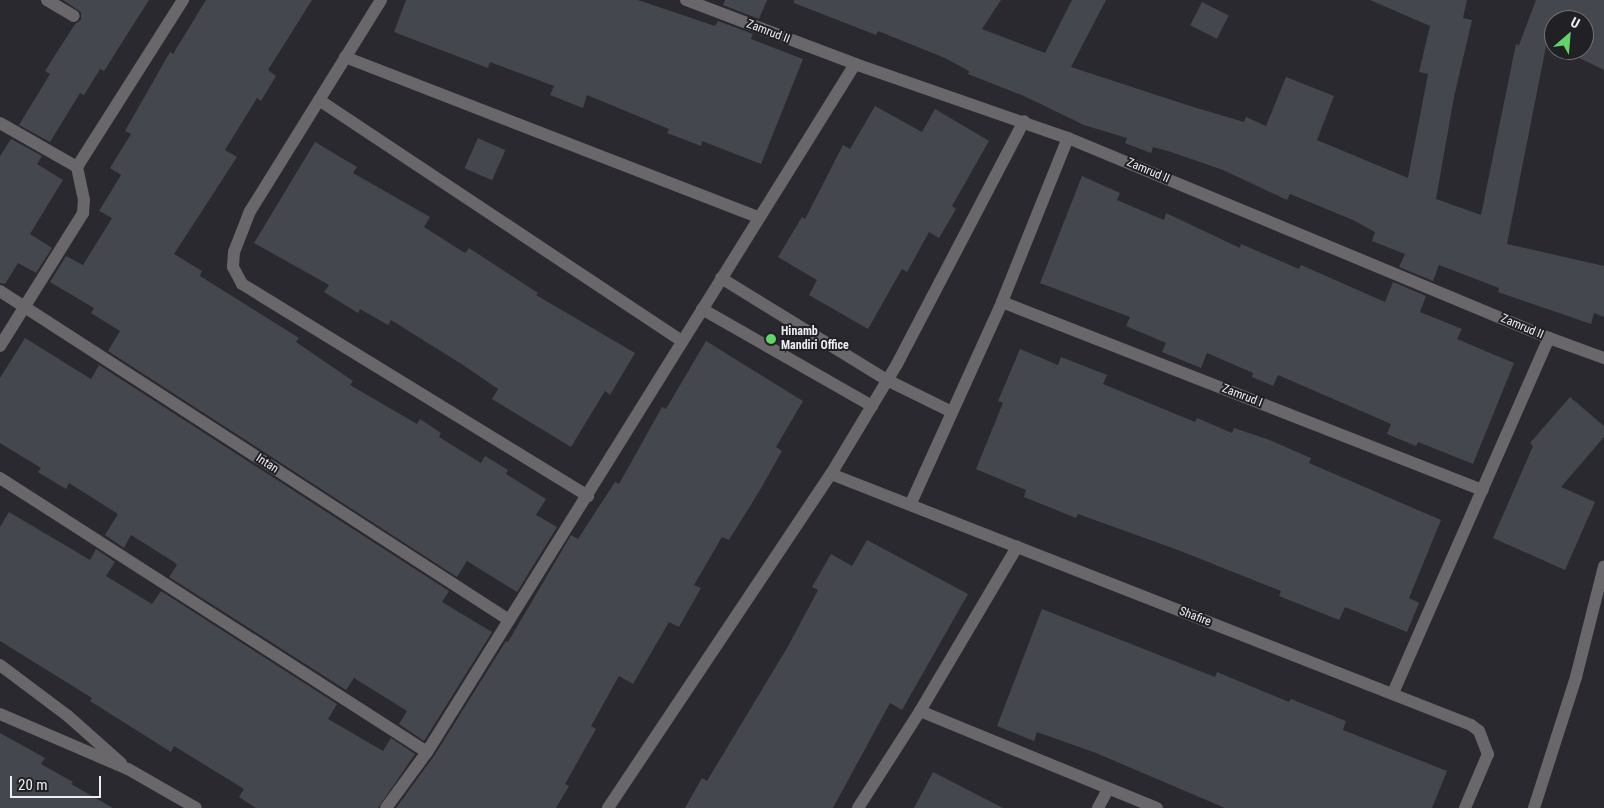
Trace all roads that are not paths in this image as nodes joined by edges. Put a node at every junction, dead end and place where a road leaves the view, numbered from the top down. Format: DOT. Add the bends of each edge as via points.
graph roads {
  1 [pos="47,0"];
  2 [pos="183,0"];
  3 [pos="381,0"];
  4 [pos="686,0"];
  5 [pos="74,16"];
  6 [pos="345,57"];
  7 [pos="855,64"];
  8 [pos="319,100"];
  9 [pos="1024,121"];
  10 [pos="0,123"];
  11 [pos="1068,138"];
  12 [pos="77,167"];
  13 [pos="758,217"];
  14 [pos="721,278"];
  15 [pos="0,291"];
  16 [pos="1002,302"];
  17 [pos="24,307"];
  18 [pos="702,309"];
  19 [pos="1550,338"];
  20 [pos="682,341"];
  21 [pos="0,346"];
  22 [pos="1604,358"];
  23 [pos="888,380"];
  24 [pos="872,406"];
  25 [pos="952,412"];
  26 [pos="831,474"];
  27 [pos="0,478"];
  28 [pos="1482,490"];
  29 [pos="588,496"];
  30 [pos="911,503"];
  31 [pos="1016,547"];
  32 [pos="1604,566"];
  33 [pos="509,620"];
  34 [pos="0,665"];
  35 [pos="1392,693"];
  36 [pos="920,711"];
  37 [pos="0,714"];
  38 [pos="427,752"];
  39 [pos="128,769"];
  40 [pos="1108,789"];
  41 [pos="196,808"];
  42 [pos="386,808"];
  43 [pos="608,808"];
  44 [pos="858,808"];
  45 [pos="1098,808"];
  46 [pos="1157,808"];
  47 [pos="1465,808"];
  48 [pos="1534,808"];
  1 -- 5 [label="street"];
  2 -- 12 [label="street"];
  3 -- 6 [label="street"];
  4 -- 7 [label="street, Zamrud II"];
  6 -- 8 [label="street"];
  6 -- 13 [label="street"];
  7 -- 9 [label="street, Zamrud II"];
  7 -- 13 [label="street"];
  8 -- 20 [label="street"];
  8 -- 29 [label="street" via="250,211 234,252 233,268 242,284"];
  9 -- 11 [label="street, Zamrud II"];
  9 -- 23 [label="street"];
  10 -- 12 [label="street"];
  11 -- 16 [label="street"];
  11 -- 19 [label="street, Zamrud II"];
  12 -- 17 [label="street" via="84,200 83,213"];
  13 -- 14 [label="street"];
  14 -- 18 [label="street"];
  14 -- 23 [label="street"];
  15 -- 17 [label="street, Intan"];
  16 -- 25 [label="street"];
  16 -- 28 [label="street, Zamrud I"];
  17 -- 21 [label="street"];
  17 -- 33 [label="street, Intan"];
  18 -- 20 [label="street"];
  18 -- 24 [label="street"];
  19 -- 22 [label="street, Zamrud II"];
  19 -- 28 [label="street"];
  20 -- 29 [label="street"];
  23 -- 24 [label="street"];
  23 -- 25 [label="street"];
  24 -- 26 [label="street"];
  25 -- 30 [label="street"];
  26 -- 30 [label="street, Shafire"];
  26 -- 43 [label="street"];
  27 -- 38 [label="street"];
  28 -- 35 [label="street"];
  29 -- 33 [label="street"];
  30 -- 31 [label="street, Shafire"];
  31 -- 35 [label="street, Shafire"];
  31 -- 36 [label="street"];
  32 -- 48 [label="street" via="1564,716"];
  33 -- 38 [label="street"];
  34 -- 39 [label="street" via="68,716"];
  35 -- 47 [label="street, Shafire" via="1479,731 1488,754"];
  36 -- 40 [label="street"];
  36 -- 44 [label="street"];
  37 -- 39 [label="street"];
  38 -- 42 [label="street"];
  39 -- 41 [label="street"];
  40 -- 45 [label="street"];
  40 -- 46 [label="street"];
}
